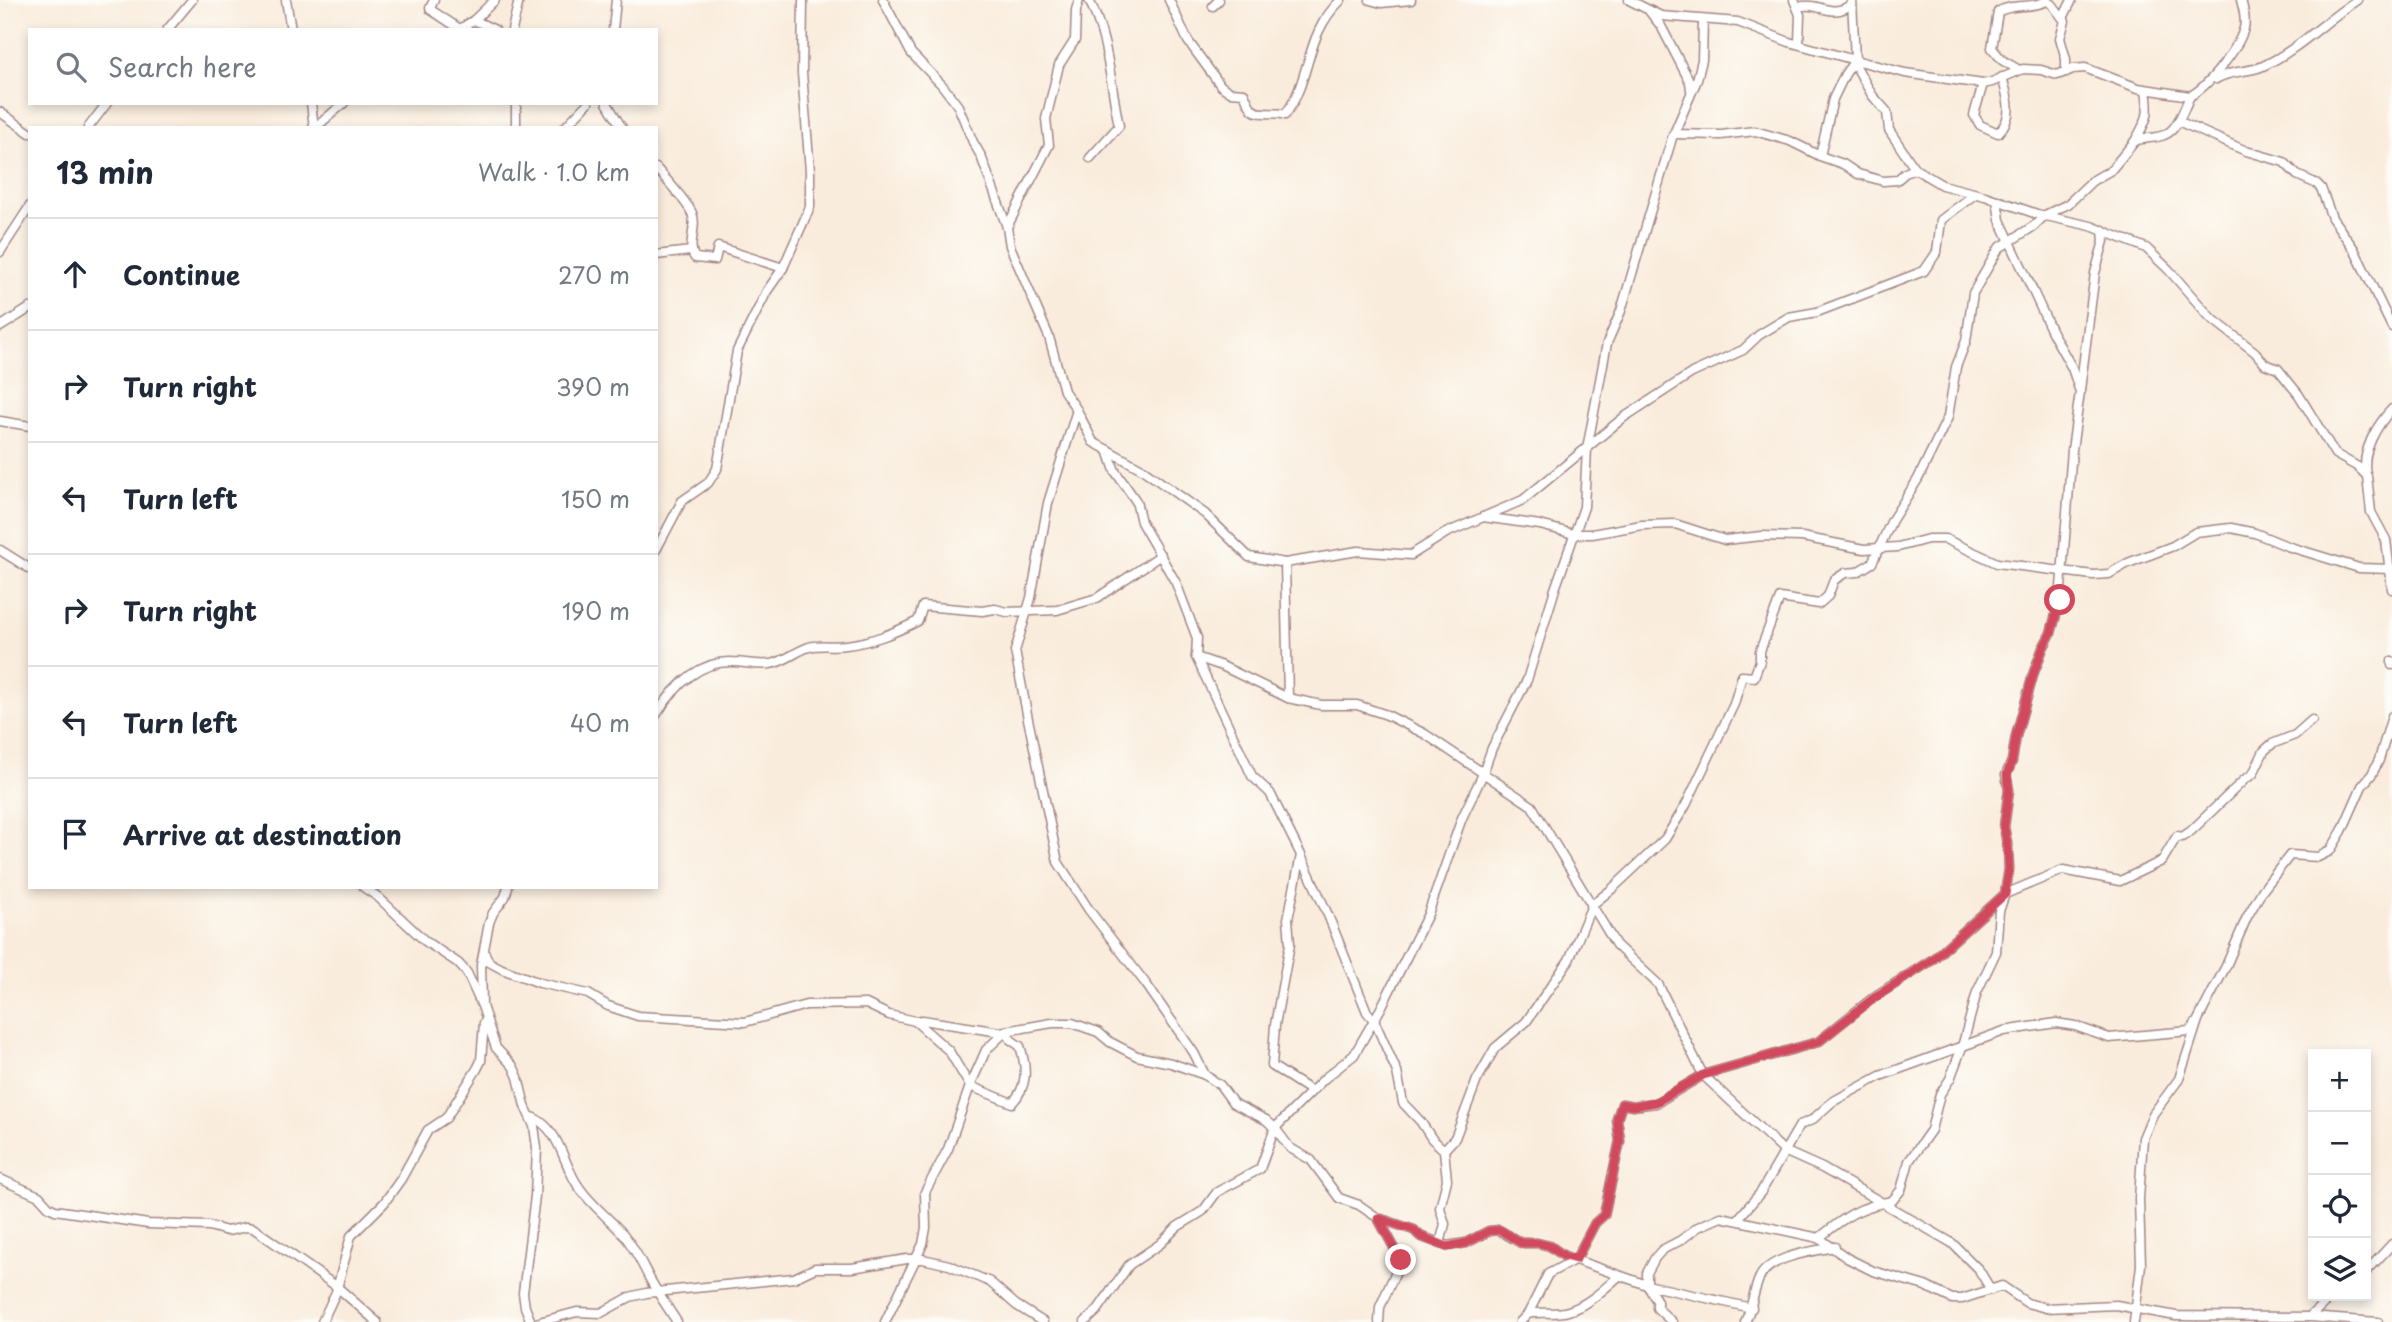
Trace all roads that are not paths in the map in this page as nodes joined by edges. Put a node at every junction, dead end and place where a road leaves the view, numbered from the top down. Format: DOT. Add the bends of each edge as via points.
graph roads {
  1 [pos="192,0"];
  2 [pos="286,0"];
  3 [pos="434,0"];
  4 [pos="495,0"];
  5 [pos="519,0"];
  6 [pos="616,0"];
  7 [pos="803,0"];
  8 [pos="883,0"];
  9 [pos="1079,0"];
  10 [pos="1089,0"];
  11 [pos="1170,0"];
  12 [pos="1341,0"];
  13 [pos="1370,0"];
  14 [pos="1411,0"];
  15 [pos="1629,0"];
  16 [pos="2047,0"];
  17 [pos="2072,0"];
  18 [pos="2241,0"];
  19 [pos="2357,0"];
  20 [pos="1852,2"];
  21 [pos="1796,3"];
  22 [pos="1648,10"];
  23 [pos="2063,18"];
  24 [pos="474,20"];
  25 [pos="1703,21"];
  26 [pos="169,28"];
  27 [pos="291,28"];
  28 [pos="458,28"];
  29 [pos="461,28"];
  30 [pos="491,28"];
  31 [pos="512,28"];
  32 [pos="613,28"];
  33 [pos="1799,43"];
  34 [pos="1855,60"];
  35 [pos="2018,70"];
  36 [pos="2066,72"];
  37 [pos="2002,77"];
  38 [pos="2211,81"];
  39 [pos="1983,84"];
  40 [pos="2146,90"];
  41 [pos="1692,92"];
  42 [pos="2190,96"];
  43 [pos="105,105"];
  44 [pos="311,105"];
  45 [pos="342,105"];
  46 [pos="516,105"];
  47 [pos="586,105"];
  48 [pos="608,105"];
  49 [pos="0,112"];
  50 [pos="2178,121"];
  51 [pos="90,126"];
  52 [pos="314,126"];
  53 [pos="316,126"];
  54 [pos="516,126"];
  55 [pos="566,126"];
  56 [pos="621,126"];
  57 [pos="28,132"];
  58 [pos="1674,134"];
  59 [pos="2135,141"];
  60 [pos="1820,156"];
  61 [pos="1090,158"];
  62 [pos="1915,169"];
  63 [pos="658,170"];
  64 [pos="1975,194"];
  65 [pos="1997,200"];
  66 [pos="28,209"];
  67 [pos="2045,215"];
  68 [pos="1007,227"];
  69 [pos="2103,230"];
  70 [pos="2012,242"];
  71 [pos="691,251"];
  72 [pos="0,252"];
  73 [pos="658,255"];
  74 [pos="783,268"];
  75 [pos="28,309"];
  76 [pos="0,327"];
  77 [pos="2392,327"];
  78 [pos="2080,391"];
  79 [pos="2392,409"];
  80 [pos="1077,410"];
  81 [pos="0,421"];
  82 [pos="28,426"];
  83 [pos="1587,449"];
  84 [pos="1108,450"];
  85 [pos="2367,477"];
  86 [pos="1483,517"];
  87 [pos="1574,534"];
  88 [pos="658,546"];
  89 [pos="1879,549"];
  90 [pos="0,550"];
  91 [pos="1161,555"];
  92 [pos="1286,563"];
  93 [pos="28,568"];
  94 [pos="2390,569"];
  95 [pos="2062,571"];
  96 [pos="2392,589"];
  97 [pos="1027,612"];
  98 [pos="1196,656"];
  99 [pos="1288,698"];
  100 [pos="658,712"];
  101 [pos="2392,716"];
  102 [pos="2312,720"];
  103 [pos="1484,772"];
  104 [pos="1301,855"];
  105 [pos="366,889"];
  106 [pos="507,889"];
  107 [pos="2005,894"];
  108 [pos="1592,905"];
  109 [pos="484,952"];
  110 [pos="482,1006"];
  111 [pos="1374,1020"];
  112 [pos="2198,1020"];
  113 [pos="915,1021"];
  114 [pos="1006,1031"];
  115 [pos="1962,1047"];
  116 [pos="1205,1075"];
  117 [pos="1703,1075"];
  118 [pos="970,1086"];
  119 [pos="1311,1091"];
  120 [pos="532,1117"];
  121 [pos="1275,1128"];
  122 [pos="1444,1150"];
  123 [pos="1784,1152"];
  124 [pos="0,1179"];
  125 [pos="1884,1203"];
  126 [pos="1378,1218"];
  127 [pos="1738,1219"];
  128 [pos="1819,1238"];
  129 [pos="1440,1244"];
  130 [pos="2392,1244"];
  131 [pos="1835,1247"];
  132 [pos="915,1259"];
  133 [pos="1576,1259"];
  134 [pos="2371,1267"];
  135 [pos="1619,1276"];
  136 [pos="1647,1285"];
  137 [pos="337,1286"];
  138 [pos="1991,1290"];
  139 [pos="658,1292"];
  140 [pos="2327,1301"];
  141 [pos="2135,1307"];
  142 [pos="1752,1308"];
  143 [pos="1528,1314"];
  144 [pos="2309,1317"];
  145 [pos="322,1322"];
  146 [pos="377,1322"];
  147 [pos="531,1322"];
  148 [pos="539,1322"];
  149 [pos="677,1322"];
  150 [pos="886,1322"];
  151 [pos="1043,1322"];
  152 [pos="1085,1322"];
  153 [pos="1379,1322"];
  154 [pos="1520,1322"];
  155 [pos="1672,1322"];
  156 [pos="1745,1322"];
  157 [pos="2134,1322"];
  158 [pos="2378,1322"];
  1 -- 26 [label="street"];
  2 -- 27 [label="street"];
  3 -- 28 [label="street" via="431,10"];
  4 -- 24 [label="street"];
  5 -- 31 [label="street"];
  6 -- 32 [label="street"];
  7 -- 74 [label="street" via="810,207"];
  8 -- 68 [label="street" via="911,53 954,99"];
  9 -- 68 [label="street" via="1075,40 1059,65 1045,125 1049,145"];
  10 -- 61 [label="street" via="1107,47 1119,126"];
  11 -- 12 [label="street" via="1188,41 1220,86 1244,93 1253,110 1285,115 1301,85 1316,35"];
  13 -- 14 [label="street"];
  15 -- 22 [label="street"];
  16 -- 23 [label="street"];
  16 -- 35 [label="street" via="2037,6 1997,12 1992,48"];
  17 -- 23 [label="street"];
  18 -- 38 [label="street" via="2244,27"];
  19 -- 38 [label="street" via="2270,63"];
  20 -- 21 [label="street" via="1845,10 1834,12"];
  20 -- 34 [label="street"];
  21 -- 33 [label="street" via="1801,22"];
  22 -- 25 [label="street"];
  22 -- 41 [label="street" via="1666,35"];
  23 -- 36 [label="street" via="2060,38"];
  24 -- 29 [label="street"];
  24 -- 30 [label="street"];
  25 -- 33 [label="street" via="1738,22"];
  25 -- 41 [label="street" via="1702,60"];
  33 -- 34 [label="street"];
  34 -- 39 [label="street" via="1905,73"];
  34 -- 60 [label="street" via="1833,99"];
  34 -- 62 [label="street" via="1872,95 1887,112 1889,130"];
  35 -- 36 [label="street"];
  35 -- 37 [label="street"];
  36 -- 40 [label="street" via="2085,68"];
  37 -- 39 [label="street"];
  37 -- 39 [label="street" via="2010,101 1997,134 1980,125 1975,115"];
  38 -- 42 [label="street"];
  40 -- 42 [label="street"];
  40 -- 59 [label="street" via="2149,114"];
  41 -- 58 [label="street"];
  42 -- 50 [label="street"];
  43 -- 51 [label="street"];
  44 -- 52 [label="street"];
  45 -- 53 [label="street"];
  46 -- 54 [label="street"];
  47 -- 55 [label="street"];
  48 -- 56 [label="street"];
  49 -- 57 [label="street"];
  50 -- 59 [label="street" via="2165,135"];
  50 -- 77 [label="street" via="2284,162 2297,175 2318,184"];
  58 -- 60 [label="street" via="1755,131"];
  58 -- 83 [label="street" via="1607,343"];
  59 -- 67 [label="street" via="2111,170 2068,204"];
  60 -- 62 [label="street" via="1884,181 1897,180"];
  62 -- 64 [label="street" via="1942,185"];
  63 -- 71 [label="street" via="691,211"];
  64 -- 65 [label="street"];
  64 -- 83 [label="street" via="1941,220 1937,252 1924,271 1817,312 1789,317 1743,350 1692,373 1623,418"];
  65 -- 67 [label="street"];
  65 -- 70 [label="street" via="2000,220"];
  66 -- 72 [label="street"];
  67 -- 69 [label="street"];
  67 -- 70 [label="street"];
  68 -- 80 [label="street" via="1010,246 1049,337 1064,391"];
  69 -- 78 [label="street"];
  69 -- 85 [label="street" via="2154,254 2210,317 2265,364 2278,369 2300,395 2335,454"];
  70 -- 78 [label="street"];
  70 -- 89 [label="street" via="1999,248 1973,293 1948,417"];
  71 -- 73 [label="street"];
  71 -- 74 [label="street" via="695,258 715,260 718,247"];
  74 -- 88 [label="street" via="737,351 717,469 708,483 682,501"];
  75 -- 76 [label="street"];
  78 -- 95 [label="street"];
  79 -- 85 [label="street" via="2375,431 2364,465"];
  80 -- 84 [label="street" via="1093,442"];
  80 -- 97 [label="street" via="1048,503"];
  81 -- 82 [label="street"];
  83 -- 86 [label="street" via="1523,500"];
  83 -- 87 [label="street" via="1584,507"];
  84 -- 91 [label="street"];
  84 -- 92 [label="street" via="1205,514 1249,557"];
  85 -- 94 [label="street" via="2371,512 2386,540"];
  86 -- 87 [label="street"];
  86 -- 92 [label="street" via="1411,555 1358,551"];
  87 -- 89 [label="street" via="1675,524 1725,540 1802,537"];
  87 -- 103 [label="street" via="1527,680"];
  89 -- 95 [label="street" via="1945,539 1997,563"];
  89 -- 108 [label="street" via="1864,569 1834,580 1819,604 1780,598 1754,677 1742,676 1734,704 1686,805 1665,838"];
  90 -- 93 [label="street"];
  91 -- 97 [label="street" via="1097,598 1057,610"];
  91 -- 98 [label="street" via="1197,638"];
  92 -- 99 [label="street"];
  94 -- 95 [label="street" via="2359,568 2231,528 2196,532 2109,575"];
  94 -- 96 [label="street"];
  95 -- 107 [label="street" via="2056,619 2034,672 2007,775 2004,827 2009,869"];
  97 -- 100 [label="street" via="923,606 918,621 883,638 823,644 773,664 709,666 688,677"];
  97 -- 116 [label="street" via="1015,650 1058,862"];
  98 -- 99 [label="street"];
  98 -- 104 [label="street" via="1252,776 1270,793"];
  99 -- 103 [label="street" via="1321,705 1357,705 1387,715"];
  101 -- 112 [label="street" via="2379,760 2330,851 2318,857 2296,854 2284,859 2253,906"];
  102 -- 107 [label="street" via="2264,751 2253,774 2192,831 2177,836 2162,861 2120,881 2063,870"];
  103 -- 108 [label="street" via="1532,806"];
  103 -- 111 [label="street" via="1462,818 1428,914"];
  104 -- 111 [label="street"];
  104 -- 119 [label="street" via="1288,919 1290,944 1272,1066"];
  105 -- 110 [label="street" via="425,942 458,963"];
  106 -- 109 [label="street" via="491,918"];
  107 -- 115 [label="street" via="1996,952"];
  107 -- 117 [label="street" via="1932,960 1818,1042"];
  108 -- 117 [label="street" via="1616,945 1658,984"];
  108 -- 122 [label="street" via="1569,960 1526,1022 1495,1048 1455,1138"];
  109 -- 110 [label="street"];
  109 -- 113 [label="street" via="489,962 507,972 588,994 638,1016 745,1022 806,1005 857,1002"];
  110 -- 120 [label="street" via="496,1048 513,1066"];
  110 -- 137 [label="street" via="484,1036 477,1069 446,1118 428,1130 384,1203 351,1236"];
  111 -- 119 [label="street" via="1354,1055"];
  111 -- 122 [label="street" via="1397,1072 1403,1103"];
  112 -- 115 [label="street" via="2190,1031 2109,1038 2056,1023 2004,1031"];
  112 -- 141 [label="street" via="2179,1079 2153,1114 2143,1138 2141,1265"];
  113 -- 114 [label="street"];
  113 -- 118 [label="street" via="943,1045"];
  114 -- 116 [label="street" via="1072,1023 1098,1032 1137,1056"];
  114 -- 118 [label="street" via="986,1050"];
  114 -- 118 [label="street" via="1023,1055 1023,1091 1012,1103"];
  115 -- 123 [label="street" via="1880,1076 1832,1102 1800,1125"];
  115 -- 125 [label="street" via="1940,1094 1931,1130 1909,1161 1901,1190"];
  116 -- 121 [label="street" via="1220,1085 1233,1103"];
  117 -- 123 [label="street"];
  117 -- 133 [label="street" via="1656,1102 1622,1104 1617,1119 1620,1141 1604,1215"];
  118 -- 132 [label="street" via="948,1149 925,1192 925,1236"];
  119 -- 121 [label="street"];
  120 -- 139 [label="street" via="544,1124 558,1144 576,1184 639,1255"];
  120 -- 147 [label="street" via="537,1148 535,1196 523,1293"];
  121 -- 126 [label="street" via="1290,1148 1311,1160 1339,1198"];
  121 -- 152 [label="street" via="1260,1169 1217,1192 1203,1211 1129,1265"];
  122 -- 129 [label="street" via="1447,1180 1440,1208 1445,1224"];
  123 -- 125 [label="street"];
  123 -- 127 [label="street" via="1754,1202"];
  124 -- 137 [label="street" via="39,1196 55,1210 148,1224 227,1231 253,1228"];
  125 -- 128 [label="street" via="1865,1206"];
  125 -- 138 [label="street" via="1952,1242"];
  126 -- 129 [label="street"];
  126 -- 153 [label="street" via="1401,1260 1380,1307"];
  127 -- 128 [label="street"];
  127 -- 136 [label="street" via="1714,1219 1662,1250 1647,1273"];
  128 -- 131 [label="street"];
  129 -- 133 [label="street" via="1466,1243 1500,1230 1521,1243 1550,1246"];
  130 -- 134 [label="street"];
  131 -- 138 [label="street" via="1873,1271 1952,1299"];
  131 -- 142 [label="street" via="1796,1254 1765,1271"];
  132 -- 139 [label="street" via="815,1268 794,1278"];
  132 -- 150 [label="street"];
  132 -- 151 [label="street" via="948,1265 990,1282"];
  133 -- 135 [label="street"];
  133 -- 143 [label="street" via="1548,1274"];
  135 -- 136 [label="street"];
  135 -- 143 [label="street" via="1565,1312"];
  136 -- 142 [label="street"];
  136 -- 155 [label="street" via="1657,1308"];
  137 -- 145 [label="street"];
  137 -- 146 [label="street"];
  138 -- 141 [label="street" via="2006,1286 2026,1303 2046,1308"];
  139 -- 148 [label="street" via="630,1297 601,1313 577,1312"];
  139 -- 149 [label="street"];
  140 -- 144 [label="street"];
  141 -- 144 [label="street" via="2176,1316"];
  141 -- 157 [label="street"];
  142 -- 156 [label="street"];
  143 -- 154 [label="street"];
  144 -- 158 [label="street"];
}
